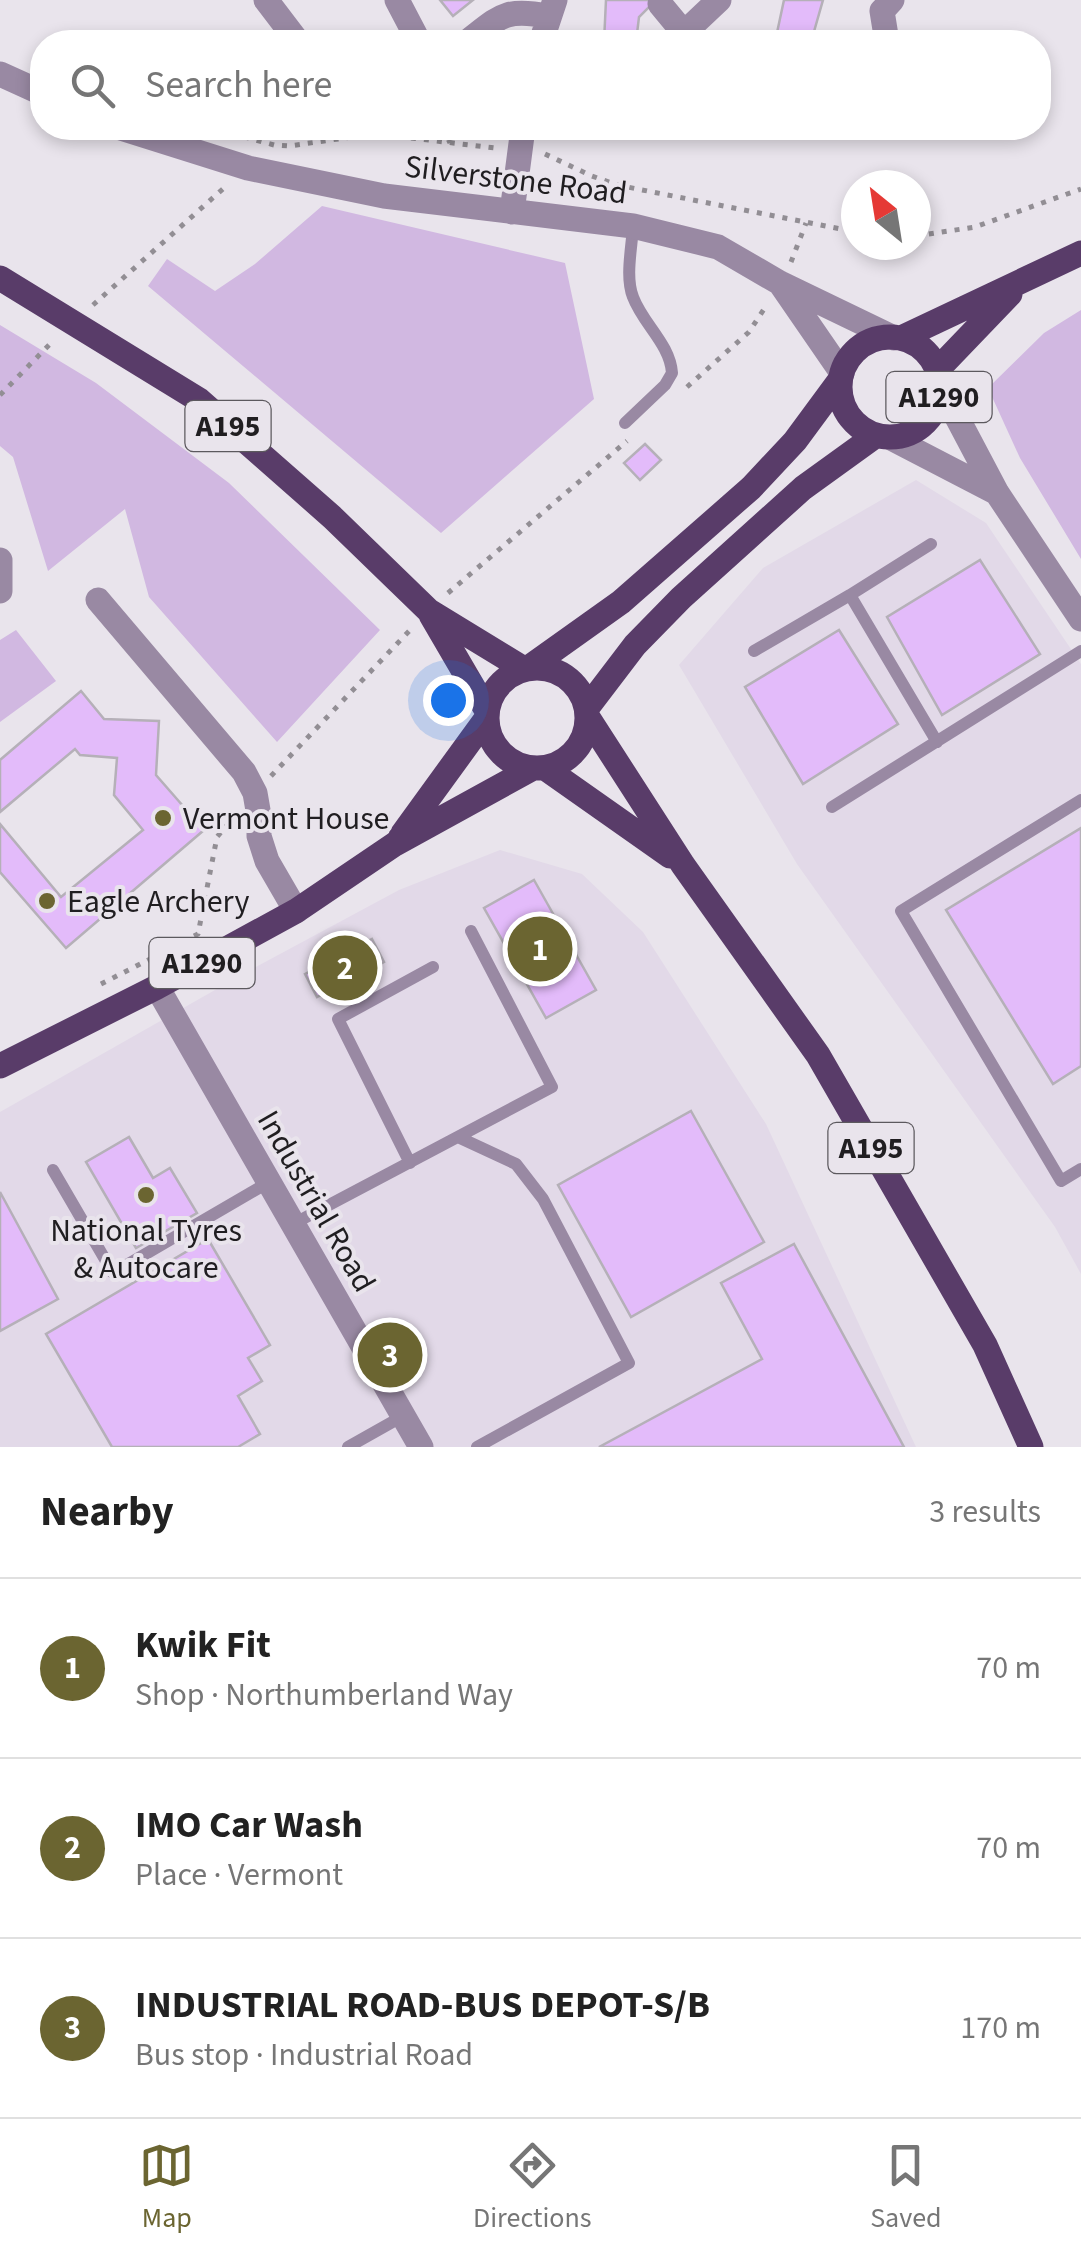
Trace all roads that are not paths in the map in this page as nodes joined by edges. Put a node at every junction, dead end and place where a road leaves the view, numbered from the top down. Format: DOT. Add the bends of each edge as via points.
graph roads {
  1 [pos="266,0"];
  2 [pos="396,0"];
  3 [pos="719,0"];
  4 [pos="892,0"];
  5 [pos="660,4"];
  6 [pos="552,8"];
  7 [pos="289,30"];
  8 [pos="412,30"];
  9 [pos="482,30"];
  10 [pos="681,30"];
  11 [pos="688,30"];
  12 [pos="885,30"];
  13 [pos="0,74"];
  14 [pos="30,88"];
  15 [pos="159,140"];
  16 [pos="521,140"];
  17 [pos="512,212"];
  18 [pos="633,226"];
  19 [pos="1081,253"];
  20 [pos="0,278"];
  21 [pos="780,283"];
  22 [pos="1021,283"];
  23 [pos="898,338"];
  24 [pos="841,376"];
  25 [pos="939,378"];
  26 [pos="625,423"];
  27 [pos="883,437"];
  28 [pos="997,493"];
  29 [pos="930,544"];
  30 [pos="0,560"];
  31 [pos="0,591"];
  32 [pos="850,596"];
  33 [pos="98,600"];
  34 [pos="428,611"];
  35 [pos="1081,619"];
  36 [pos="754,651"];
  37 [pos="1081,652"];
  38 [pos="526,669"];
  39 [pos="587,712"];
  40 [pos="486,715"];
  41 [pos="936,742"];
  42 [pos="539,768"];
  43 [pos="1081,800"];
  44 [pos="832,807"];
  45 [pos="395,844"];
  46 [pos="683,865"];
  47 [pos="296,911"];
  48 [pos="472,932"];
  49 [pos="433,967"];
  50 [pos="157,987"];
  51 [pos="0,1066"];
  52 [pos="458,1137"];
  53 [pos="410,1162"];
  54 [pos="1081,1169"];
  55 [pos="54,1170"];
  56 [pos="269,1182"];
  57 [pos="293,1224"];
  58 [pos="403,1416"];
  59 [pos="348,1447"];
  60 [pos="421,1447"];
  61 [pos="477,1447"];
  62 [pos="1031,1447"];
  1 -- 7 [label="street"];
  2 -- 8 [label="street"];
  3 -- 11 [label="street"];
  4 -- 12 [label="street" via="882,11"];
  5 -- 10 [label="street"];
  6 -- 9 [label="street" via="510,13"];
  13 -- 14 [label="street"];
  15 -- 17 [label="street, Silverstone Road" via="248,168 384,196"];
  16 -- 17 [label="street"];
  17 -- 18 [label="street, Silverstone Road"];
  18 -- 21 [label="street, Silverstone Road" via="718,247"];
  18 -- 26 [label="lane" via="631,293 667,352 672,373"];
  19 -- 22 [label="main road, A1290"];
  20 -- 34 [label="main road, A195" via="199,400"];
  21 -- 23 [label="street, Silverstone Road"];
  21 -- 24 [label="street, Silverstone Road"];
  22 -- 23 [label="main road, A1290"];
  22 -- 25 [label="main road, A1290"];
  23 -- 24 [label="main road, A1290" via="858,348"];
  23 -- 25 [label="main road, A1290" via="929,355"];
  24 -- 27 [label="main road, A1290" via="840,394 852,420"];
  24 -- 38 [label="main road, A1290" via="751,488 621,602"];
  25 -- 27 [label="main road, A1290" via="938,402 921,428"];
  25 -- 28 [label="street"];
  27 -- 28 [label="street"];
  27 -- 39 [label="main road, A1290" via="803,488 681,598 635,644"];
  28 -- 35 [label="street"];
  29 -- 32 [label="lane"];
  30 -- 31 [label="street"];
  32 -- 36 [label="lane"];
  32 -- 41 [label="lane"];
  33 -- 47 [label="street" via="244,772 255,793 266,861"];
  34 -- 38 [label="main road, A195"];
  34 -- 40 [label="main road, A195"];
  37 -- 41 [label="lane"];
  38 -- 39 [label="main road, A195" via="543,668 571,681"];
  38 -- 40 [label="main road" via="499,684"];
  39 -- 42 [label="main road" via="586,731 571,756"];
  39 -- 46 [label="main road, A195"];
  40 -- 42 [label="main road, A195" via="488,734 505,758"];
  40 -- 45 [label="main road, A1290"];
  41 -- 44 [label="lane"];
  42 -- 45 [label="main road, A1290"];
  42 -- 46 [label="main road, A195"];
  43 -- 54 [label="lane" via="901,911 1061,1180"];
  45 -- 47 [label="main road, A1290"];
  46 -- 62 [label="main road, A195" via="818,1056 985,1345"];
  47 -- 50 [label="main road, A1290"];
  48 -- 52 [label="lane" via="552,1087"];
  49 -- 53 [label="lane" via="338,1020"];
  50 -- 51 [label="main road, A1290"];
  50 -- 56 [label="street, Industrial Road"];
  52 -- 53 [label="lane"];
  52 -- 61 [label="lane" via="516,1164 543,1199 629,1364"];
  53 -- 57 [label="lane"];
  55 -- 56 [label="lane" via="114,1273"];
  56 -- 57 [label="street, Industrial Road"];
  57 -- 58 [label="street, Industrial Road"];
  58 -- 59 [label="lane"];
  58 -- 60 [label="street, Industrial Road"];
}
